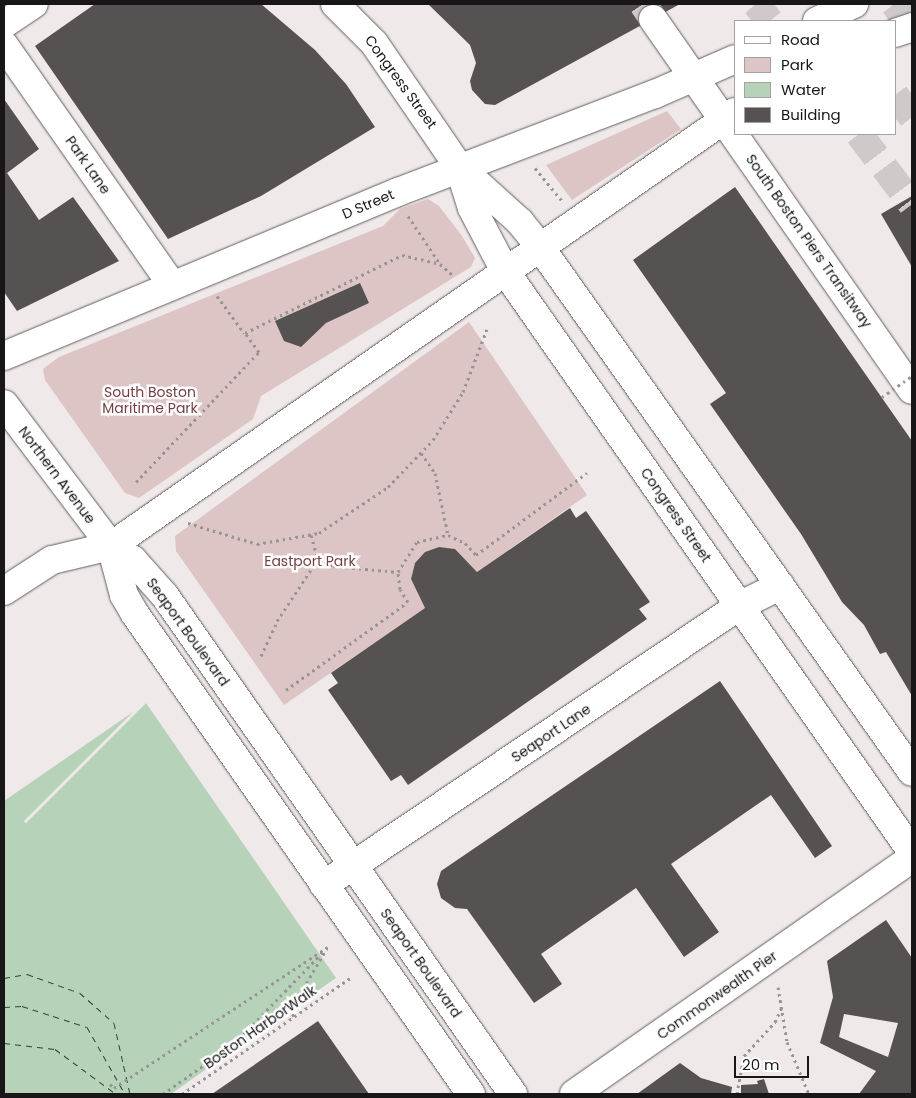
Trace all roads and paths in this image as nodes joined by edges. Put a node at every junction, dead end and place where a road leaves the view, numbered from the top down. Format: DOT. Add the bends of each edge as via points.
graph roads {
  1 [pos="34,4"];
  2 [pos="335,4"];
  3 [pos="854,4"];
  4 [pos="654,19"];
  5 [pos="819,20"];
  6 [pos="4,24"];
  7 [pos="912,26"];
  8 [pos="896,33"];
  9 [pos="4,45"];
  10 [pos="734,59"];
  11 [pos="694,77"];
  12 [pos="729,115"];
  13 [pos="742,135"];
  14 [pos="534,166"];
  15 [pos="459,167"];
  16 [pos="566,206"];
  17 [pos="406,214"];
  18 [pos="540,247"];
  19 [pos="440,264"];
  20 [pos="505,271"];
  21 [pos="459,280"];
  22 [pos="172,285"];
  23 [pos="210,288"];
  24 [pos="487,329"];
  25 [pos="244,333"];
  26 [pos="4,356"];
  27 [pos="912,376"];
  28 [pos="912,390"];
  29 [pos="882,398"];
  30 [pos="4,404"];
  31 [pos="421,453"];
  32 [pos="587,474"];
  33 [pos="136,482"];
  34 [pos="186,522"];
  35 [pos="311,535"];
  36 [pos="448,535"];
  37 [pos="111,546"];
  38 [pos="318,559"];
  39 [pos="398,572"];
  40 [pos="780,586"];
  41 [pos="4,591"];
  42 [pos="739,606"];
  43 [pos="261,656"];
  44 [pos="286,690"];
  45 [pos="912,772"];
  46 [pos="912,852"];
  47 [pos="912,858"];
  48 [pos="353,866"];
  49 [pos="324,885"];
  50 [pos="328,947"];
  51 [pos="350,978"];
  52 [pos="778,987"];
  53 [pos="783,1005"];
  54 [pos="294,1016"];
  55 [pos="110,1084"];
  56 [pos="584,1087"];
  57 [pos="163,1094"];
  58 [pos="182,1094"];
  59 [pos="471,1094"];
  60 [pos="513,1094"];
  61 [pos="737,1094"];
  62 [pos="809,1094"];
  1 -- 6 [label="main road"];
  2 -- 15 [label="main road, Congress Street" via="374,43"];
  3 -- 5 [label="main road"];
  4 -- 11 [label="main road, South Boston Piers Transitway"];
  7 -- 8 [label="main road"];
  9 -- 22 [label="main road, Park Lane"];
  10 -- 11 [label="main road, D Street"];
  11 -- 12 [label="main road, South Boston Piers Transitway"];
  11 -- 15 [label="main road, D Street"];
  12 -- 18 [label="main road"];
  13 -- 28 [label="main road, South Boston Piers Transitway"];
  14 -- 16 [label="path"];
  15 -- 18 [label="main road, Congress Street" via="520,222"];
  15 -- 20 [label="main road, Congress Street" via="472,208"];
  15 -- 22 [label="main road, D Street"];
  17 -- 19 [label="path"];
  18 -- 20 [label="main road"];
  18 -- 40 [label="main road, Congress Street"];
  19 -- 21 [label="path"];
  19 -- 25 [label="path" via="402,255"];
  20 -- 37 [label="main road"];
  20 -- 42 [label="main road, Congress Street"];
  22 -- 26 [label="main road, D Street"];
  23 -- 25 [label="path"];
  24 -- 31 [label="path" via="463,392"];
  25 -- 33 [label="path" via="259,352"];
  27 -- 29 [label="path, bridge"];
  30 -- 37 [label="main road, Northern Avenue"];
  31 -- 35 [label="path" via="388,487 319,533"];
  31 -- 36 [label="path" via="435,473"];
  32 -- 36 [label="path" via="476,555 464,543"];
  34 -- 35 [label="path" via="257,544"];
  35 -- 38 [label="path"];
  36 -- 39 [label="path" via="417,542"];
  37 -- 41 [label="main road" via="52,560"];
  37 -- 48 [label="main road, Seaport Boulevard" via="132,560 165,596"];
  37 -- 49 [label="main road" via="124,595 135,614"];
  38 -- 39 [label="path" via="333,566"];
  38 -- 43 [label="path" via="277,621"];
  39 -- 44 [label="path" via="400,589 408,602"];
  40 -- 42 [label="main road, Seaport Lane"];
  40 -- 45 [label="main road, Congress Street"];
  42 -- 46 [label="main road, Congress Street"];
  42 -- 48 [label="main road, Seaport Lane"];
  47 -- 56 [label="main road, Commonwealth Pier"];
  48 -- 49 [label="main road, Seaport Lane"];
  48 -- 60 [label="main road, Seaport Boulevard"];
  49 -- 59 [label="main road"];
  50 -- 54 [label="path" via="290,1011"];
  50 -- 55 [label="path" via="114,1088"];
  50 -- 57 [label="path" via="235,1043"];
  51 -- 54 [label="path, Boston HarborWalk"];
  52 -- 53 [label="path"];
  53 -- 61 [label="path" via="775,1022 744,1056"];
  53 -- 62 [label="path" via="787,1042"];
  54 -- 58 [label="path, Boston HarborWalk"];
}
